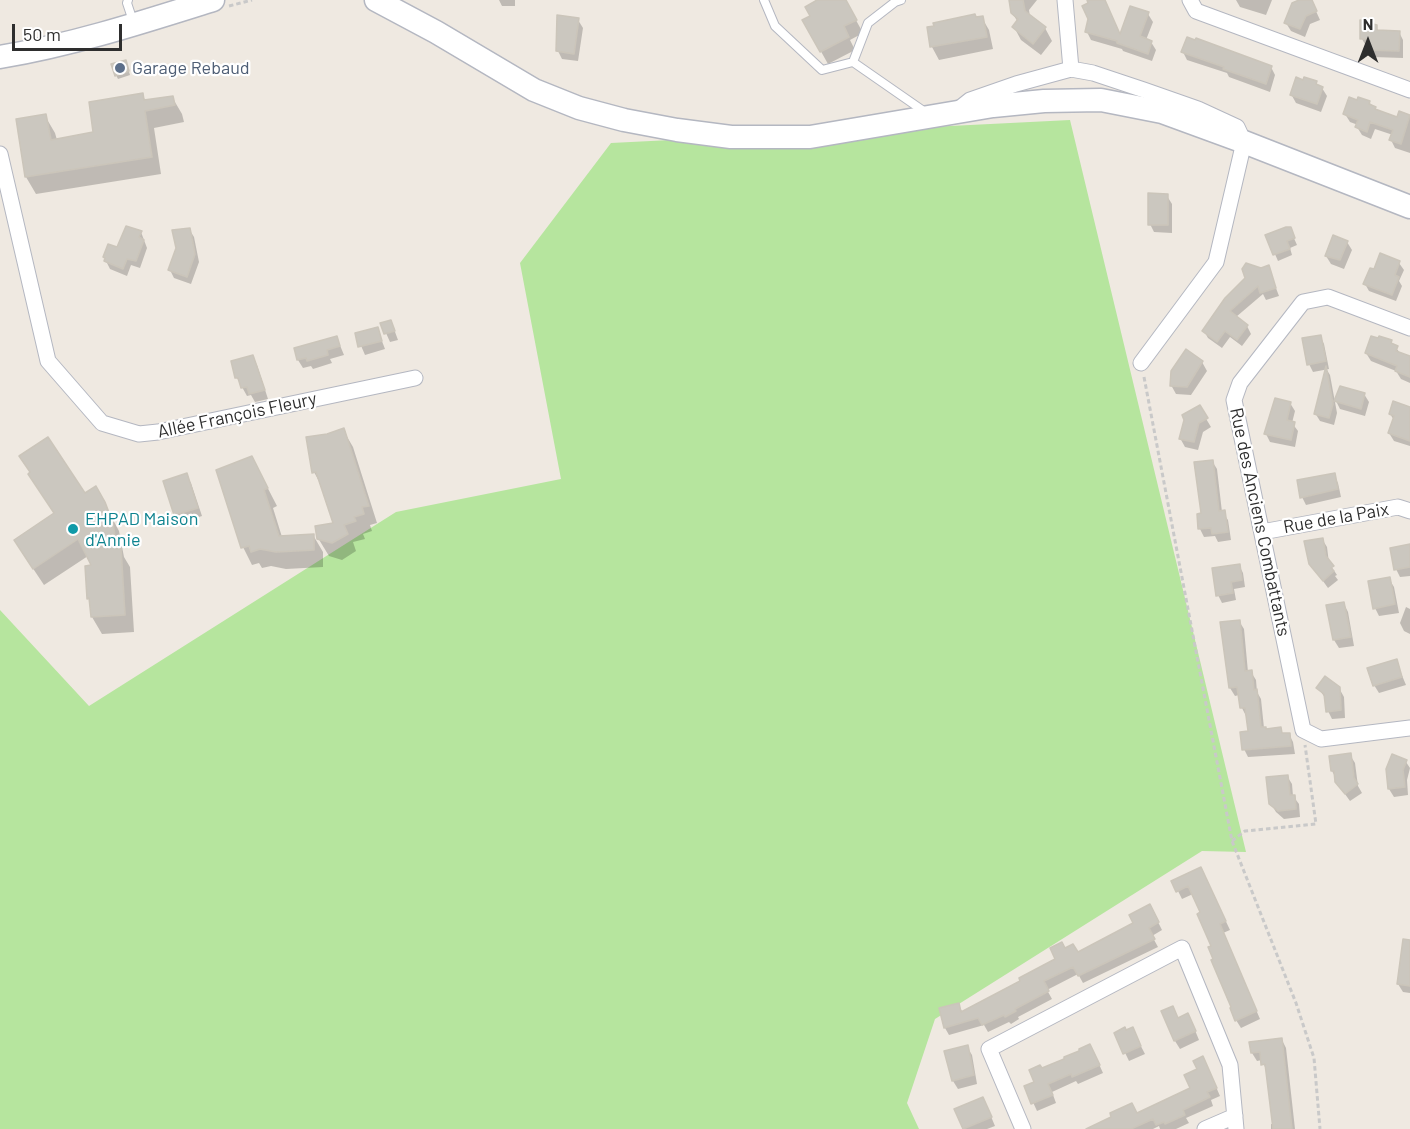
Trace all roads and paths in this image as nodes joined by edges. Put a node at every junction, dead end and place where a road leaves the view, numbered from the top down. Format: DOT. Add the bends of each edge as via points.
graph roads {
  1 [pos="128,0"];
  2 [pos="213,0"];
  3 [pos="376,0"];
  4 [pos="764,0"];
  5 [pos="901,0"];
  6 [pos="1065,0"];
  7 [pos="1190,0"];
  8 [pos="134,25"];
  9 [pos="0,57"];
  10 [pos="853,62"];
  11 [pos="1071,69"];
  12 [pos="1410,90"];
  13 [pos="955,112"];
  14 [pos="931,116"];
  15 [pos="1244,142"];
  16 [pos="0,154"];
  17 [pos="1410,207"];
  18 [pos="1410,328"];
  19 [pos="1141,363"];
  20 [pos="415,378"];
  21 [pos="1410,511"];
  22 [pos="1262,532"];
  23 [pos="1410,728"];
  24 [pos="1303,730"];
  25 [pos="1232,841"];
  26 [pos="1235,1123"];
  27 [pos="1023,1129"];
  28 [pos="1205,1129"];
  29 [pos="1320,1129"];
  1 -- 8 [label="lane"];
  2 -- 8 [label="main road"];
  3 -- 14 [label="main road" via="534,90 624,120 731,137 810,137"];
  4 -- 10 [label="lane" via="775,26 822,70"];
  5 -- 10 [label="lane" via="868,23"];
  6 -- 11 [label="street"];
  7 -- 12 [label="street" via="1196,11"];
  8 -- 9 [label="main road"];
  10 -- 14 [label="lane"];
  11 -- 13 [label="street" via="970,100"];
  11 -- 15 [label="street" via="1198,109 1237,127"];
  13 -- 14 [label="main road"];
  13 -- 15 [label="main road" via="1044,101 1101,100 1162,112"];
  15 -- 17 [label="main road"];
  15 -- 19 [label="street" via="1216,262"];
  16 -- 20 [label="street, Allée François Fleury" via="48,361 102,423 139,434 158,432"];
  18 -- 22 [label="street, Rue des Anciens Combattants" via="1328,297 1303,302 1240,383 1234,400"];
  19 -- 25 [label="path"];
  21 -- 22 [label="street, Rue de la Paix" via="1398,507"];
  22 -- 24 [label="street, Rue des Anciens Combattants"];
  23 -- 24 [label="street" via="1321,739"];
  24 -- 25 [label="path" via="1316,824 1245,831"];
  25 -- 29 [label="path" via="1314,1058"];
  26 -- 27 [label="street" via="1230,1065 1182,948 989,1048"];
  26 -- 28 [label="street"];
}
